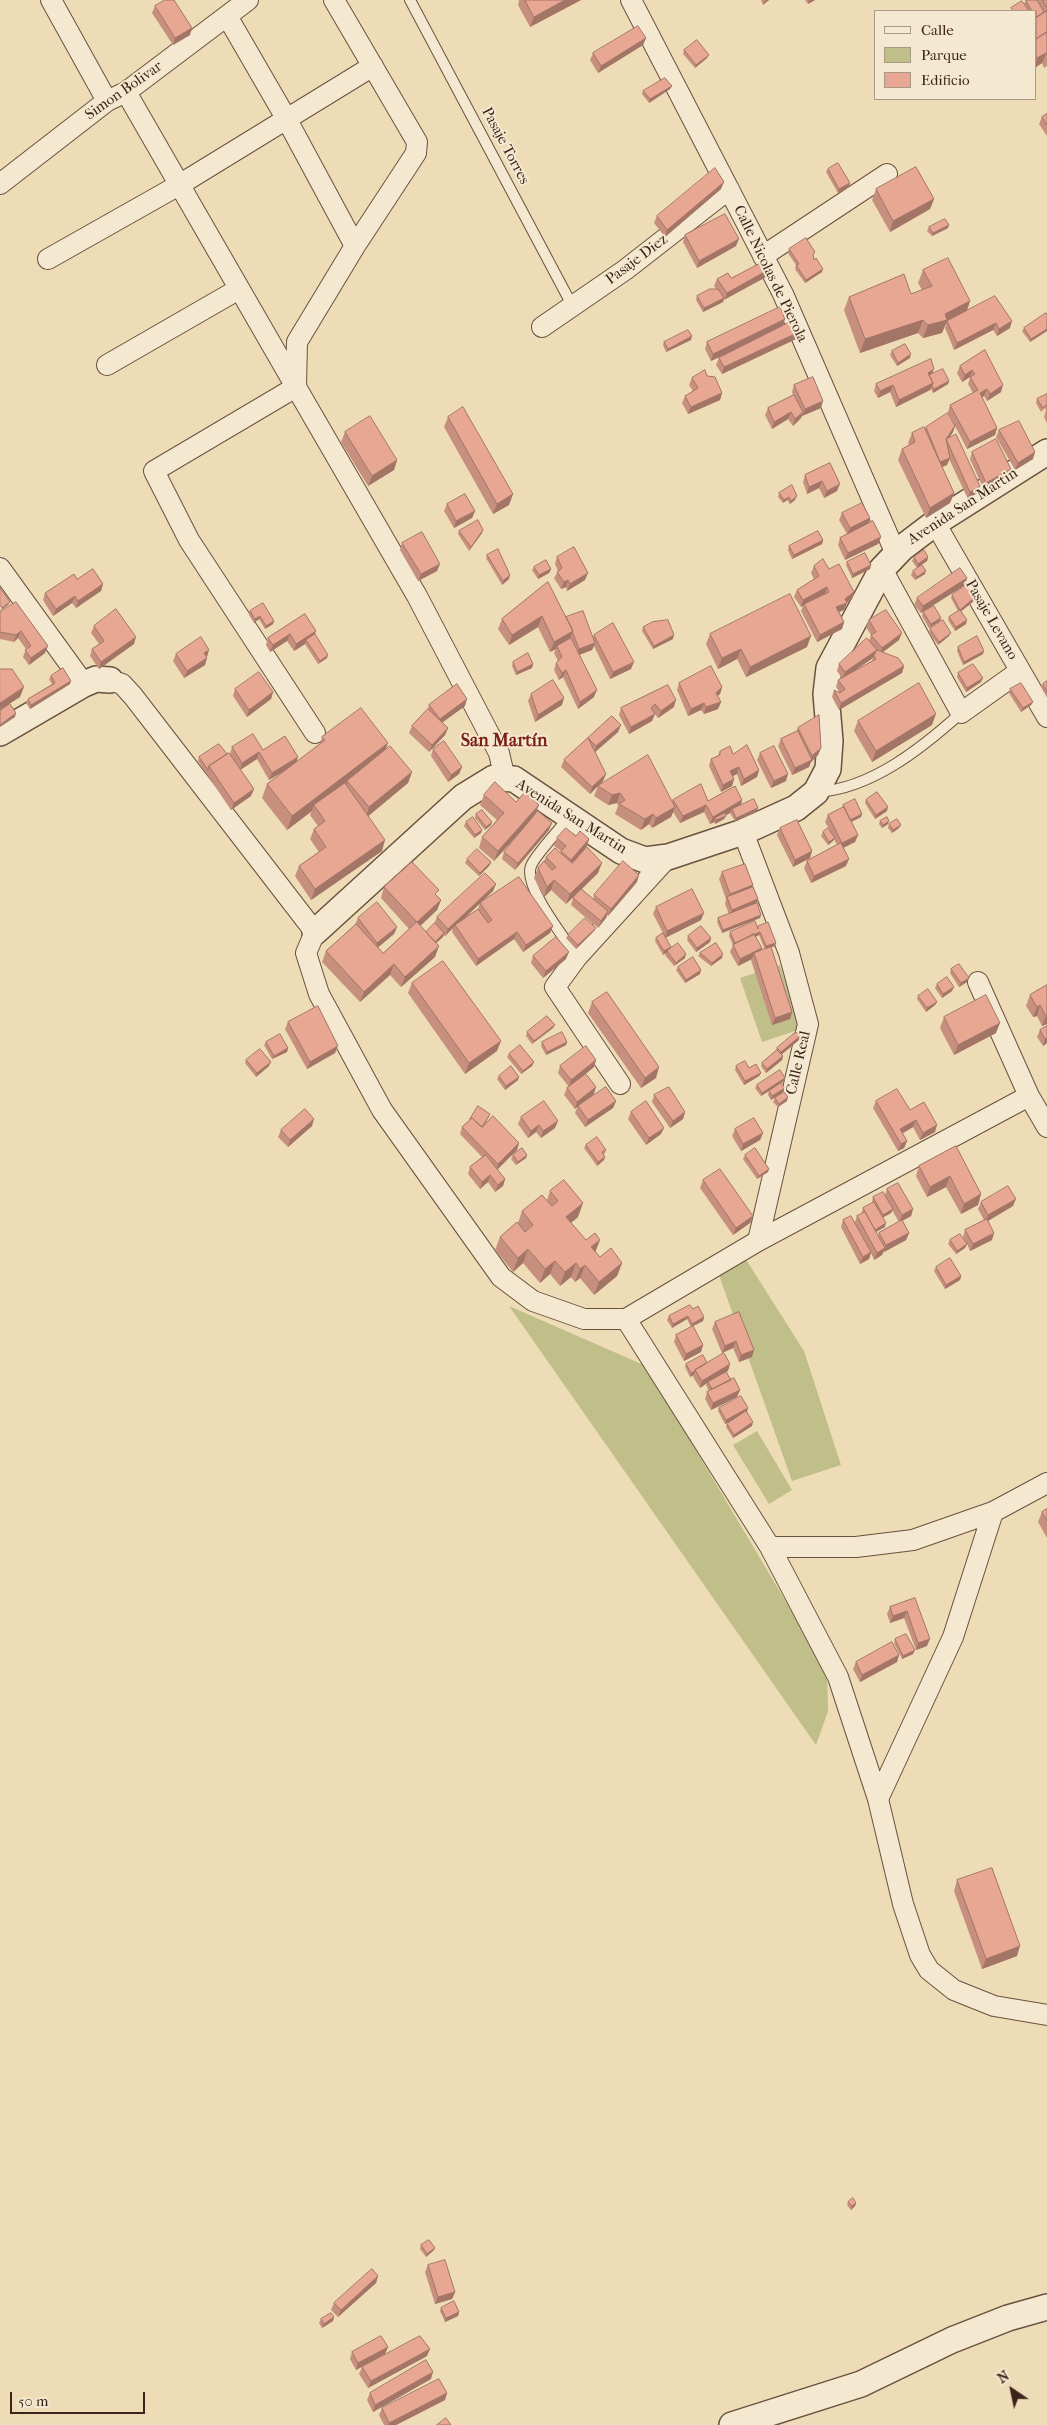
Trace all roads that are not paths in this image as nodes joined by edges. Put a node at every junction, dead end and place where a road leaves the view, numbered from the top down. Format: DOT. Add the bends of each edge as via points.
graph roads {
  1 [pos="52,0"];
  2 [pos="248,0"];
  3 [pos="334,0"];
  4 [pos="410,0"];
  5 [pos="631,0"];
  6 [pos="227,16"];
  7 [pos="373,66"];
  8 [pos="126,92"];
  9 [pos="107,101"];
  10 [pos="286,118"];
  11 [pos="888,174"];
  12 [pos="0,184"];
  13 [pos="179,185"];
  14 [pos="729,189"];
  15 [pos="355,246"];
  16 [pos="763,256"];
  17 [pos="48,259"];
  18 [pos="239,289"];
  19 [pos="573,307"];
  20 [pos="542,327"];
  21 [pos="108,365"];
  22 [pos="296,387"];
  23 [pos="1047,452"];
  24 [pos="936,523"];
  25 [pos="889,562"];
  26 [pos="0,568"];
  27 [pos="1020,671"];
  28 [pos="110,680"];
  29 [pos="84,684"];
  30 [pos="961,713"];
  31 [pos="1047,717"];
  32 [pos="0,732"];
  33 [pos="315,733"];
  34 [pos="505,779"];
  35 [pos="816,792"];
  36 [pos="570,817"];
  37 [pos="743,832"];
  38 [pos="668,856"];
  39 [pos="315,932"];
  40 [pos="577,957"];
  41 [pos="978,982"];
  42 [pos="620,1084"];
  43 [pos="1029,1096"];
  44 [pos="1047,1127"];
  45 [pos="758,1241"];
  46 [pos="626,1319"];
  47 [pos="1047,1482"];
  48 [pos="993,1512"];
  49 [pos="770,1547"];
  50 [pos="878,1799"];
  51 [pos="1047,2015"];
  52 [pos="1047,2307"];
  53 [pos="732,2425"];
  1 -- 9 [label="street"];
  2 -- 6 [label="street, Simon Bolivar"];
  3 -- 7 [label="street"];
  4 -- 19 [label="lane, Pasaje Torres"];
  5 -- 14 [label="street, Calle Nicolas de Pierola"];
  6 -- 8 [label="street, Simon Bolivar"];
  6 -- 10 [label="street"];
  7 -- 10 [label="street"];
  7 -- 15 [label="street" via="417,142 416,153"];
  8 -- 9 [label="street, Simon Bolivar"];
  8 -- 13 [label="street"];
  9 -- 12 [label="street, Simon Bolivar"];
  10 -- 13 [label="street"];
  10 -- 15 [label="street"];
  11 -- 16 [label="street"];
  13 -- 17 [label="street"];
  13 -- 18 [label="street"];
  14 -- 16 [label="street, Calle Nicolas de Pierola"];
  14 -- 19 [label="street, Pasaje Diez"];
  15 -- 22 [label="street" via="297,342"];
  16 -- 25 [label="street, Calle Nicolas de Pierola" via="783,294"];
  18 -- 21 [label="street"];
  18 -- 22 [label="street"];
  19 -- 20 [label="street, Pasaje Diez"];
  22 -- 33 [label="street" via="154,471 189,540"];
  22 -- 34 [label="street" via="417,596 495,746"];
  23 -- 24 [label="street, Avenida San Martin"];
  24 -- 25 [label="street, Avenida San Martin"];
  24 -- 27 [label="street, Pasaje Levano"];
  25 -- 30 [label="street, Calle Nicolas de Pierola"];
  25 -- 35 [label="street, Avenida San Martin" via="829,668 826,694 829,760"];
  26 -- 29 [label="street"];
  27 -- 30 [label="street"];
  27 -- 31 [label="street, Pasaje Levano"];
  28 -- 29 [label="street" via="96,679"];
  28 -- 39 [label="street" via="122,684 133,696"];
  29 -- 32 [label="street"];
  30 -- 35 [label="lane" via="940,732 872,778 838,791"];
  34 -- 36 [label="street, Avenida San Martin" via="514,779"];
  34 -- 39 [label="street, Avenida San Martin" via="494,778 463,796"];
  35 -- 37 [label="street, Avenida San Martin" via="796,808"];
  36 -- 38 [label="street, Avenida San Martin" via="621,851 645,860"];
  36 -- 40 [label="lane" via="531,865 530,876 536,893"];
  37 -- 38 [label="street, Avenida San Martin"];
  37 -- 45 [label="street, Calle Real" via="790,953 808,1024"];
  38 -- 40 [label="street"];
  39 -- 46 [label="street" via="306,954 319,994 364,1078 382,1110 501,1277 533,1301 584,1319"];
  40 -- 42 [label="street" via="555,987"];
  41 -- 43 [label="street"];
  43 -- 44 [label="street"];
  43 -- 45 [label="street"];
  45 -- 46 [label="street"];
  46 -- 49 [label="street"];
  47 -- 48 [label="street"];
  48 -- 49 [label="street" via="913,1540 856,1547"];
  48 -- 50 [label="street" via="953,1637"];
  49 -- 50 [label="street" via="838,1676"];
  50 -- 51 [label="street" via="903,1904 920,1955 930,1970 954,1990 994,2006"];
  52 -- 53 [label="street" via="952,2340 861,2384"];
}
